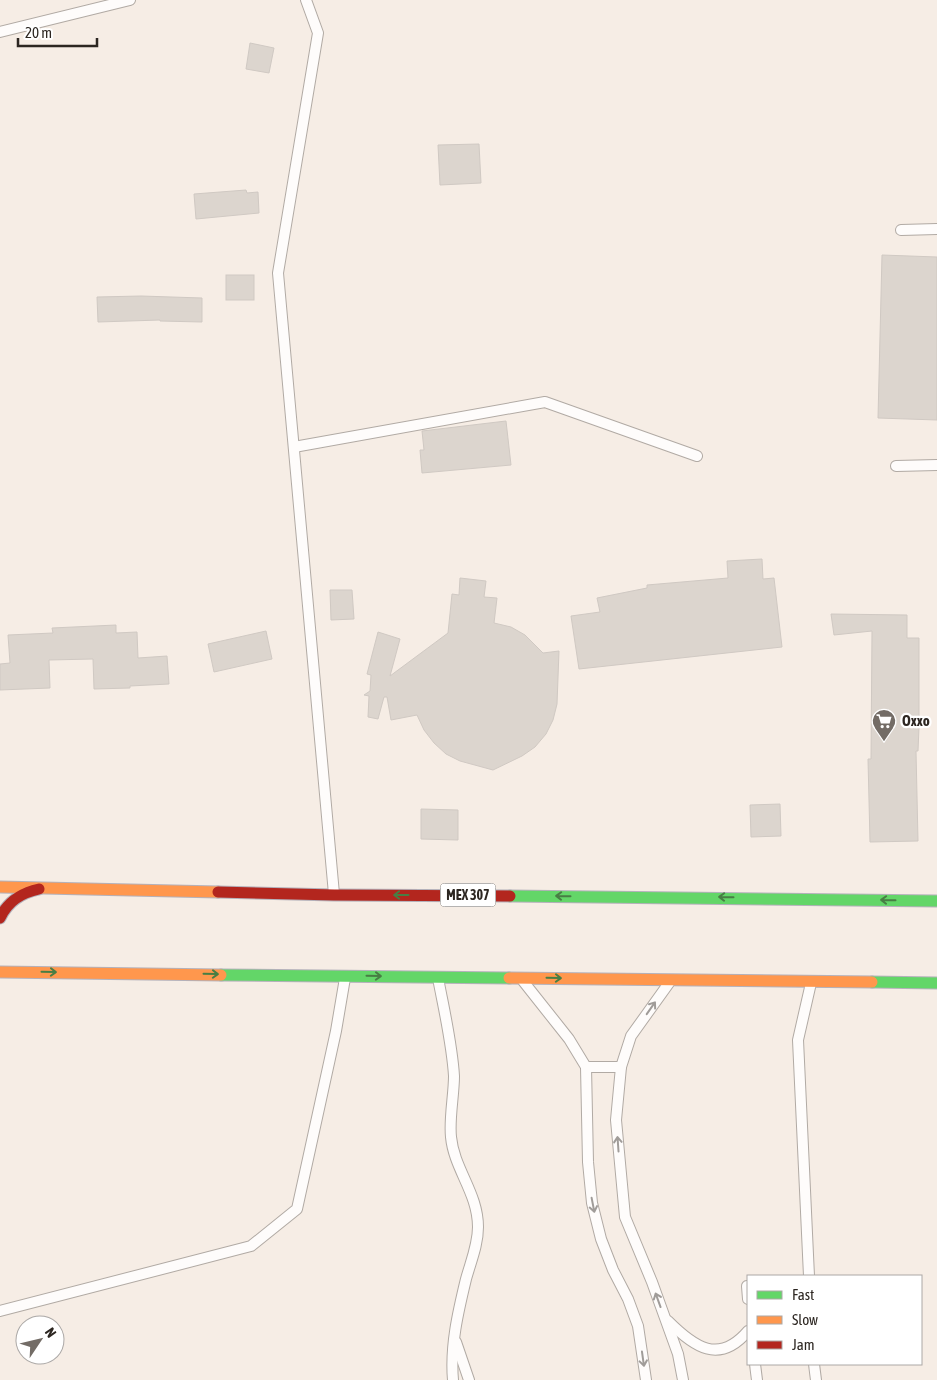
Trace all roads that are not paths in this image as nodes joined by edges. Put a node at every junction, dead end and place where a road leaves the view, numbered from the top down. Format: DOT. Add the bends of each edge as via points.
graph roads {
  1 [pos="130,0"];
  2 [pos="306,0"];
  3 [pos="0,32"];
  4 [pos="937,229"];
  5 [pos="901,230"];
  6 [pos="294,447"];
  7 [pos="697,456"];
  8 [pos="937,465"];
  9 [pos="896,466"];
  10 [pos="0,887"];
  11 [pos="43,888"];
  12 [pos="334,895"];
  13 [pos="937,901"];
  14 [pos="0,918"];
  15 [pos="2,958"];
  16 [pos="0,972"];
  17 [pos="18,972"];
  18 [pos="346,976"];
  19 [pos="438,977"];
  20 [pos="521,978"];
  21 [pos="671,980"];
  22 [pos="811,982"];
  23 [pos="937,983"];
  24 [pos="586,1067"];
  25 [pos="621,1067"];
  26 [pos="809,1275"];
  27 [pos="0,1311"];
  28 [pos="665,1318"];
  29 [pos="747,1332"];
  30 [pos="454,1336"];
  31 [pos="756,1365"];
  32 [pos="814,1365"];
  33 [pos="453,1380"];
  34 [pos="469,1380"];
  35 [pos="646,1380"];
  36 [pos="683,1380"];
  37 [pos="757,1380"];
  38 [pos="816,1380"];
  1 -- 3 [label="lane"];
  2 -- 6 [label="lane" via="318,33 278,272"];
  4 -- 5 [label="lane"];
  6 -- 7 [label="lane" via="545,402"];
  6 -- 12 [label="lane"];
  8 -- 9 [label="lane"];
  10 -- 11 [label="highway, MEX 307"];
  11 -- 12 [label="highway, MEX 307"];
  11 -- 14 [label="highway" via="19,896"];
  13 -- 12 [label="highway, MEX 307, one-way"];
  15 -- 17 [label="highway"];
  16 -- 17 [label="highway"];
  17 -- 18 [label="highway, one-way"];
  18 -- 19 [label="highway, one-way"];
  18 -- 27 [label="lane" via="297,1208 251,1246"];
  19 -- 20 [label="highway"];
  19 -- 30 [label="lane" via="454,1074 450,1135 454,1155 473,1195 478,1226"];
  20 -- 21 [label="highway, one-way"];
  20 -- 24 [label="lane" via="569,1039"];
  21 -- 22 [label="highway"];
  25 -- 21 [label="lane, one-way" via="632,1036"];
  22 -- 23 [label="highway"];
  22 -- 26 [label="lane" via="798,1040"];
  24 -- 25 [label="lane"];
  24 -- 35 [label="lane, one-way" via="592,1202 601,1239 638,1326"];
  28 -- 25 [label="lane, one-way" via="625,1217 616,1120"];
  28 -- 29 [label="lane" via="685,1338 705,1350 723,1350"];
  28 -- 36 [label="lane"];
  30 -- 33 [label="lane"];
  30 -- 34 [label="lane"];
  31 -- 37 [label="lane"];
  32 -- 38 [label="lane"];
}
